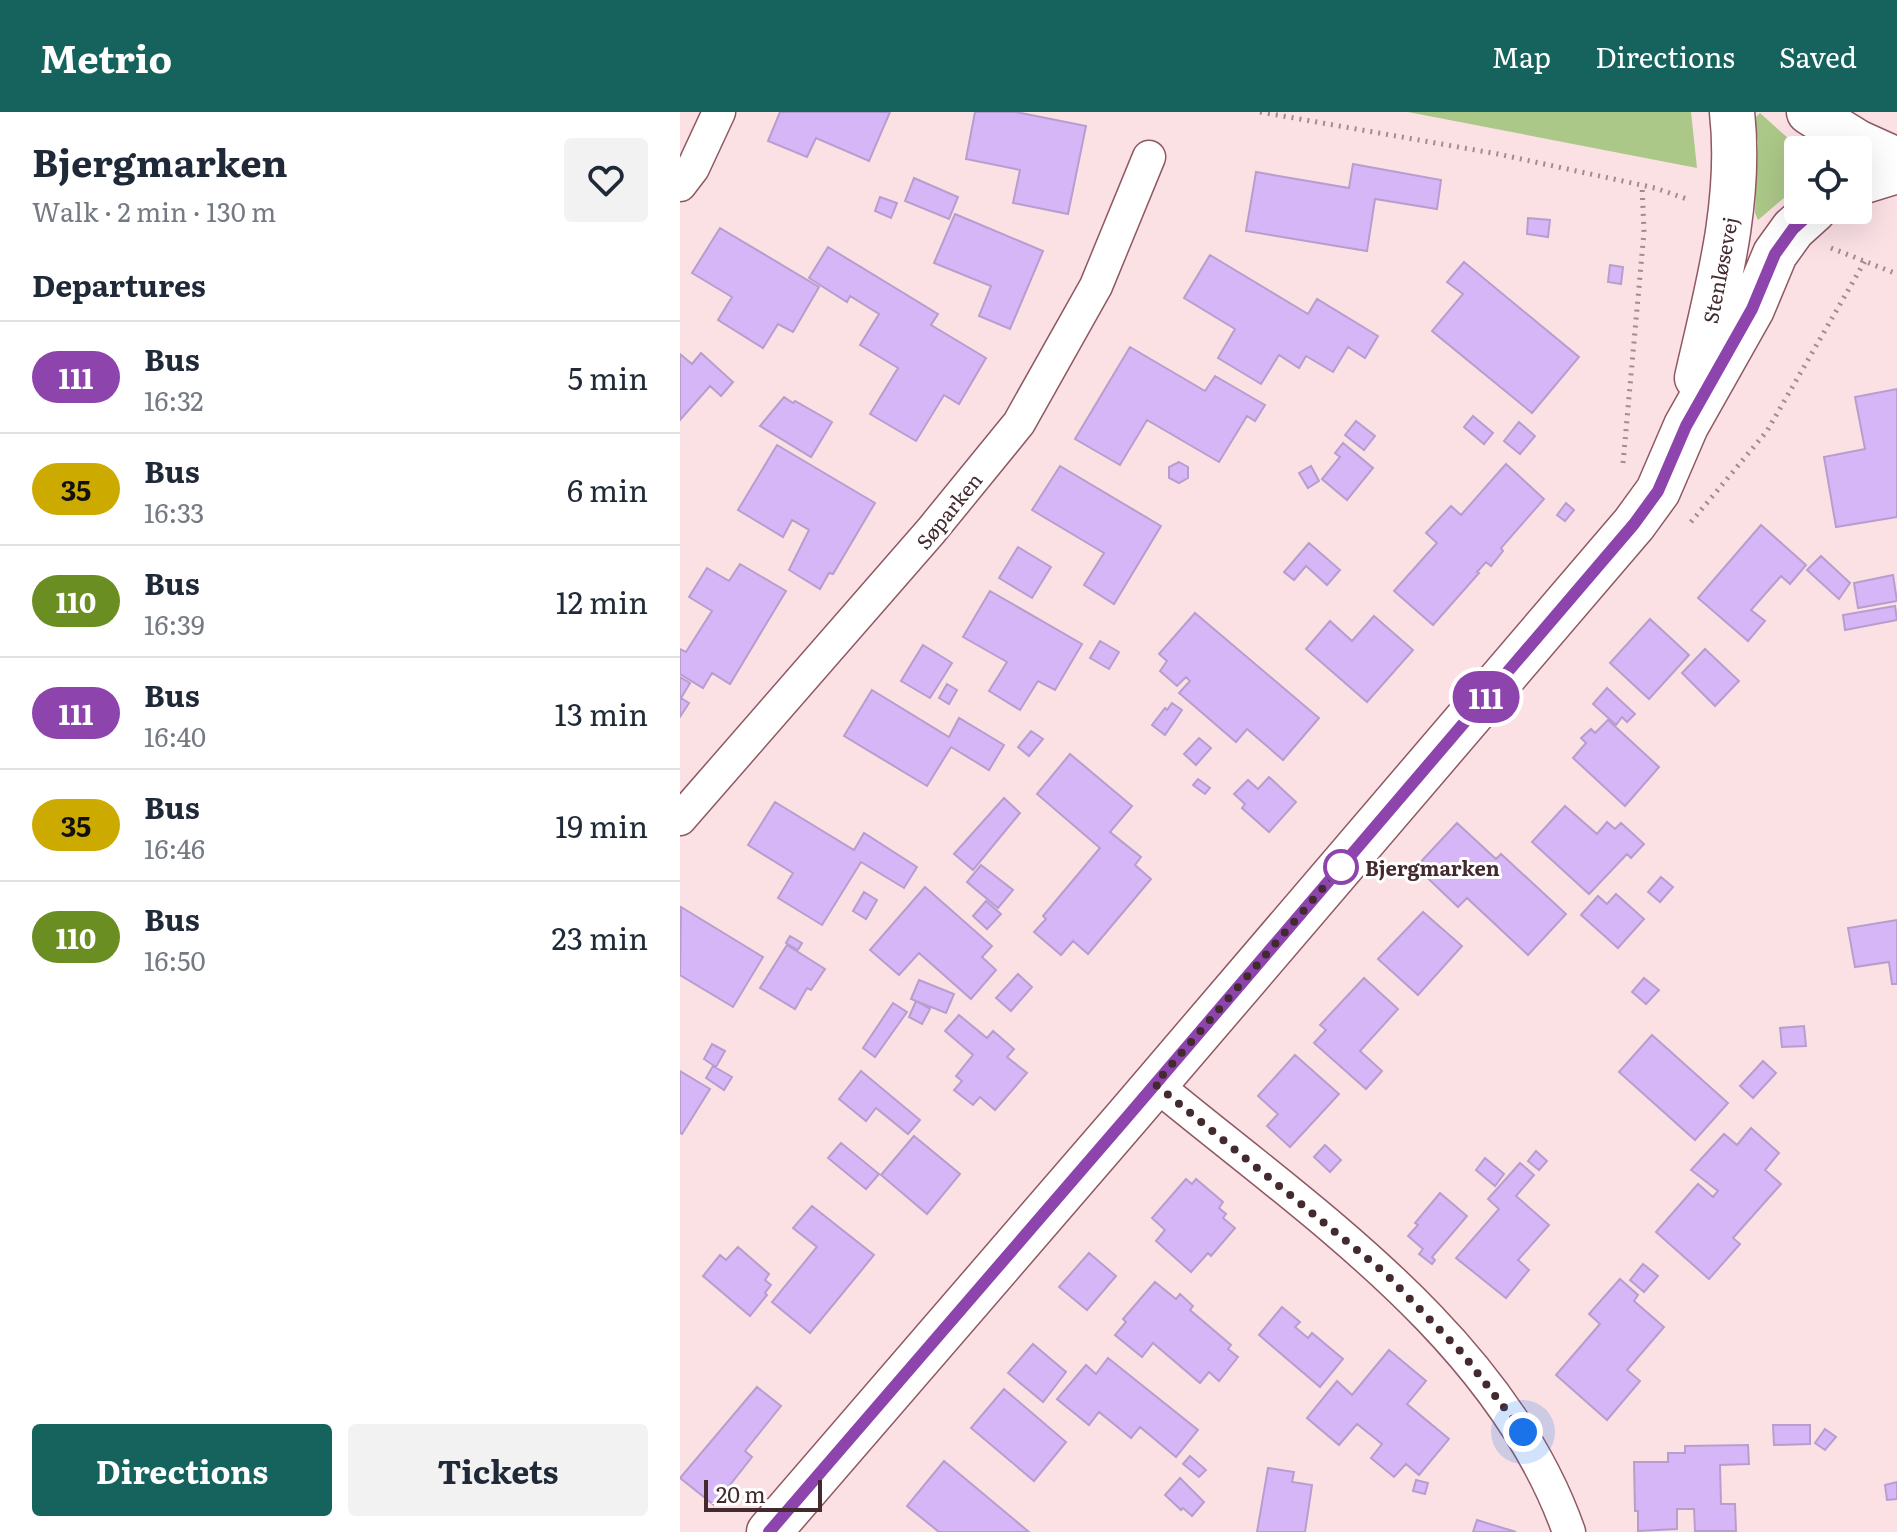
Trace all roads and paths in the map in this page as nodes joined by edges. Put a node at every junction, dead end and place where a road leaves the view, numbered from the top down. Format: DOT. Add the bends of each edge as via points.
graph roads {
  1 [pos="719,112"];
  2 [pos="1260,112"];
  3 [pos="1732,112"];
  4 [pos="1809,112"];
  5 [pos="1149,157"];
  6 [pos="1897,160"];
  7 [pos="1897,171"];
  8 [pos="1872,179"];
  9 [pos="680,185"];
  10 [pos="1642,185"];
  11 [pos="1695,201"];
  12 [pos="1820,228"];
  13 [pos="1865,261"];
  14 [pos="1897,274"];
  15 [pos="1686,426"];
  16 [pos="1622,470"];
  17 [pos="1634,524"];
  18 [pos="680,819"];
  19 [pos="1155,1084"];
  20 [pos="769,1532"];
  21 [pos="1569,1532"];
  1 -- 9 [label="street"];
  2 -- 10 [label="path"];
  3 -- 15 [label="street, Stenløsevej" via="1734,184 1727,245"];
  4 -- 6 [label="street"];
  5 -- 18 [label="street, Søparken" via="1096,286 1019,423"];
  7 -- 8 [label="street"];
  10 -- 11 [label="path"];
  10 -- 16 [label="path" via="1644,232"];
  12 -- 13 [label="path"];
  12 -- 15 [label="street, Stenløsevej" via="1793,229 1775,254 1752,309"];
  13 -- 14 [label="path"];
  13 -- 17 [label="path" via="1767,431 1701,512 1683,530"];
  15 -- 17 [label="street, Stenløsevej" via="1658,491"];
  17 -- 19 [label="street, Stenløsevej"];
  19 -- 20 [label="street, Stenløsevej"];
  19 -- 21 [label="street" via="1385,1273 1462,1353 1523,1432"];
}
